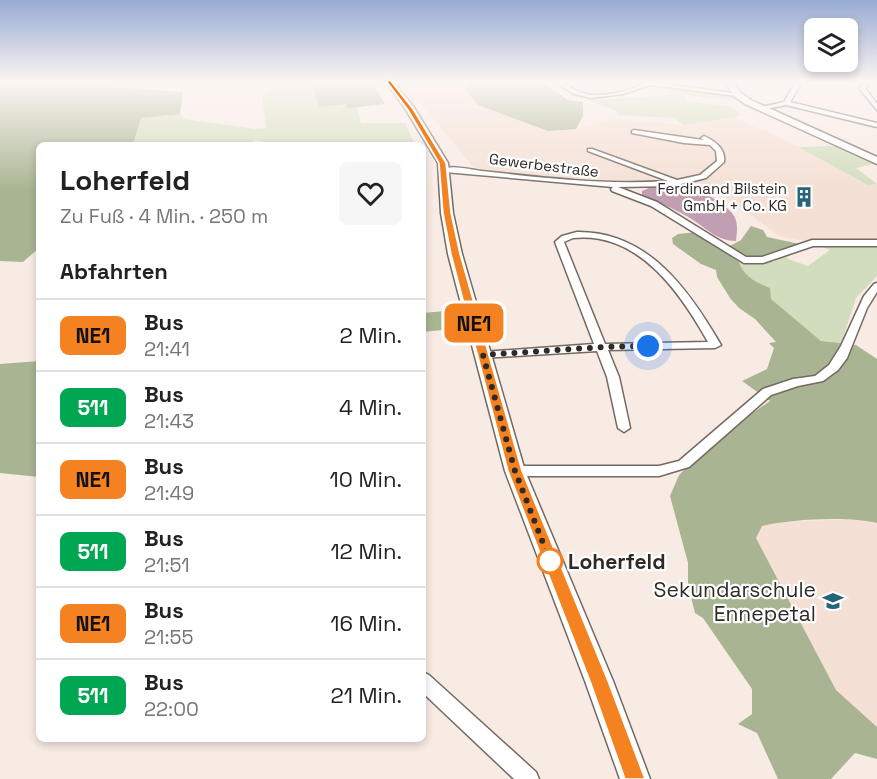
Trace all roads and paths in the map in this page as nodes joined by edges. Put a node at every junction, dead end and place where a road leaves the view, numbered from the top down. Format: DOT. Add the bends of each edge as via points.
graph roads {
  1 [pos="415,118"];
  2 [pos="783,118"];
  3 [pos="850,118"];
  4 [pos="877,125"];
  5 [pos="634,132"];
  6 [pos="590,150"];
  7 [pos="877,161"];
  8 [pos="445,170"];
  9 [pos="675,182"];
  10 [pos="608,186"];
  11 [pos="877,243"];
  12 [pos="877,286"];
  13 [pos="603,347"];
  14 [pos="483,355"];
  15 [pos="624,428"];
  16 [pos="515,471"];
  17 [pos="426,684"];
  18 [pos="529,779"];
  19 [pos="635,779"];
  1 -- 8 [label="main road" via="436,148"];
  2 -- 7 [label="main road"];
  3 -- 4 [label="street"];
  5 -- 9 [label="street, Gewerbestraße" via="684,141 708,140 721,157 716,167 697,178"];
  6 -- 9 [label="street, Gewerbestraße"];
  8 -- 10 [label="street, Gewerbestraße"];
  8 -- 14 [label="main road" via="447,213 455,254"];
  9 -- 10 [label="street, Gewerbestraße"];
  10 -- 11 [label="street" via="654,204 744,260 763,260 812,243"];
  12 -- 16 [label="street" via="866,297 832,371 822,378 767,392 684,464 659,471"];
  13 -- 13 [label="street" via="715,345 697,310 629,244 584,234 567,237 559,242"];
  13 -- 14 [label="street"];
  13 -- 15 [label="street"];
  14 -- 16 [label="main road"];
  16 -- 19 [label="main road"];
  17 -- 18 [label="street"];
}
